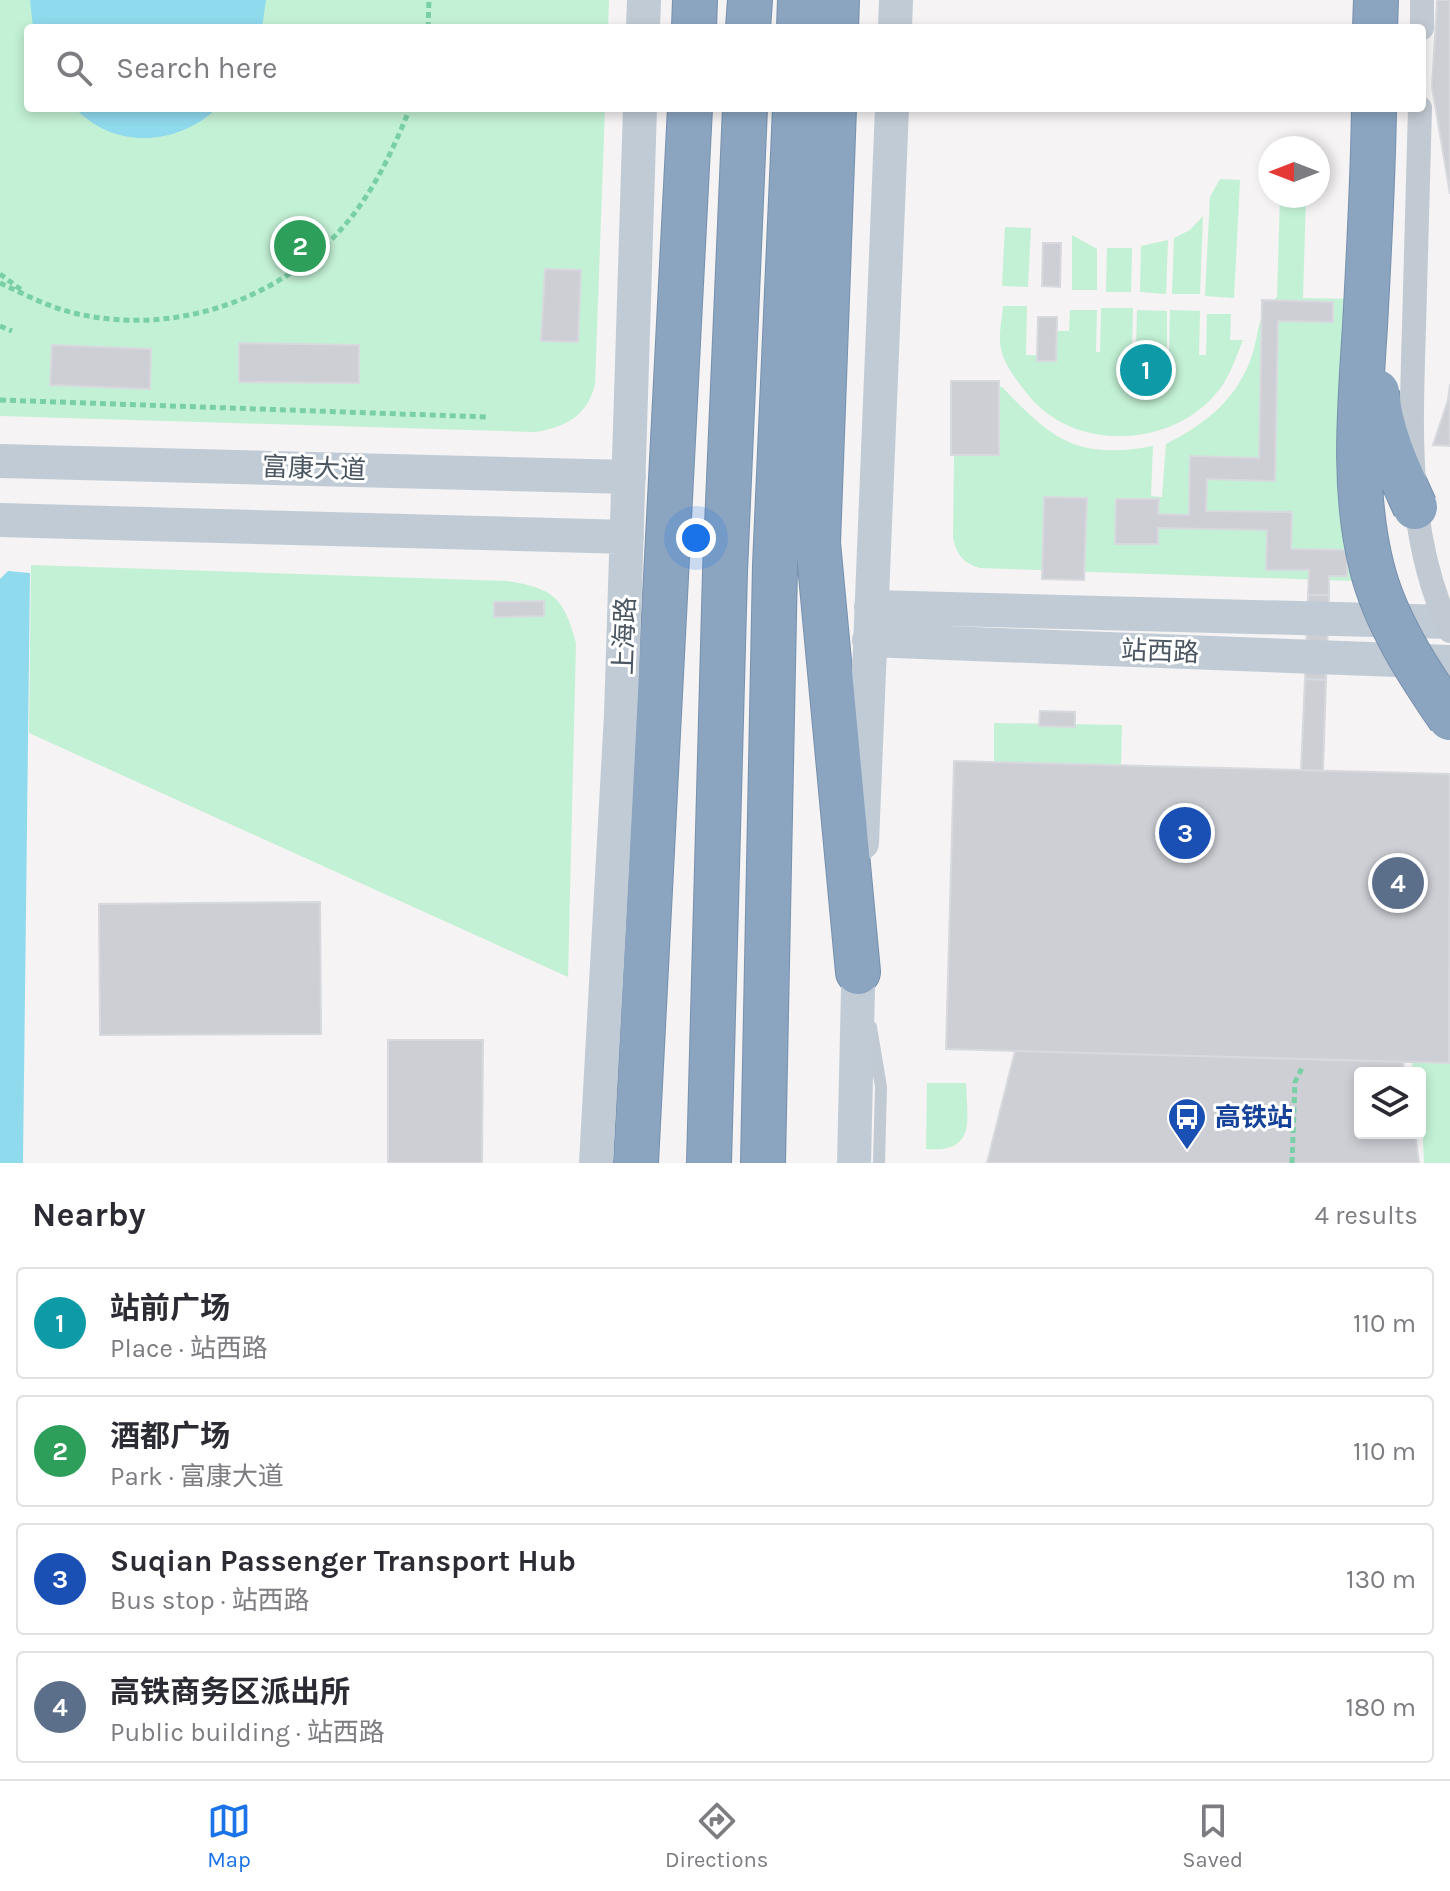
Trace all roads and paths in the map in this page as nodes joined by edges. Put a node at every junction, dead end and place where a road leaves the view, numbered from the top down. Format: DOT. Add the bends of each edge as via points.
graph roads {
  1 [pos="429,0"];
  2 [pos="644,0"];
  3 [pos="750,0"];
  4 [pos="800,0"];
  5 [pos="837,0"];
  6 [pos="896,0"];
  7 [pos="1376,0"];
  8 [pos="1422,0"];
  9 [pos="428,24"];
  10 [pos="643,24"];
  11 [pos="748,24"];
  12 [pos="799,24"];
  13 [pos="836,24"];
  14 [pos="895,24"];
  15 [pos="1375,24"];
  16 [pos="1422,24"];
  17 [pos="408,112"];
  18 [pos="640,112"];
  19 [pos="690,112"];
  20 [pos="745,112"];
  21 [pos="795,112"];
  22 [pos="834,112"];
  23 [pos="892,112"];
  24 [pos="1374,112"];
  25 [pos="1420,112"];
  26 [pos="1373,193"];
  27 [pos="0,274"];
  28 [pos="0,283"];
  29 [pos="35,299"];
  30 [pos="0,326"];
  31 [pos="12,331"];
  32 [pos="0,400"];
  33 [pos="488,417"];
  34 [pos="0,461"];
  35 [pos="629,477"];
  36 [pos="1415,507"];
  37 [pos="0,520"];
  38 [pos="627,537"];
  39 [pos="1450,622"];
  40 [pos="870,623"];
  41 [pos="1450,631"];
  42 [pos="1450,662"];
  43 [pos="1450,718"];
  44 [pos="858,972"];
  45 [pos="1302,1068"];
  46 [pos="596,1163"];
  47 [pos="636,1163"];
  48 [pos="709,1163"];
  49 [pos="763,1163"];
  50 [pos="854,1163"];
  51 [pos="879,1163"];
  52 [pos="1292,1163"];
  1 -- 9 [label="path"];
  2 -- 10 [label="street"];
  3 -- 11 [label="highway"];
  4 -- 12 [label="highway"];
  5 -- 13 [label="highway"];
  6 -- 14 [label="street"];
  7 -- 15 [label="highway"];
  8 -- 16 [label="street"];
  17 -- 29 [label="path" via="394,149 348,220 301,265 259,291 219,310 135,322 70,312"];
  18 -- 35 [label="street, 上海路"];
  19 -- 47 [label="highway"];
  20 -- 48 [label="highway" via="725,572"];
  21 -- 49 [label="highway" via="775,566"];
  22 -- 44 [label="highway" via="818,543"];
  23 -- 40 [label="street"];
  24 -- 26 [label="highway, bridge"];
  25 -- 36 [label="street, bridge" via="1412,419"];
  26 -- 36 [label="highway, bridge" via="1378,408"];
  26 -- 43 [label="highway, bridge" via="1359,461 1364,519 1372,569 1394,625"];
  27 -- 29 [label="path"];
  28 -- 29 [label="path"];
  30 -- 31 [label="path"];
  32 -- 33 [label="path"];
  34 -- 35 [label="street, 富康大道"];
  35 -- 38 [label="street, 上海路"];
  36 -- 41 [label="street, bridge" via="1424,561"];
  37 -- 38 [label="street"];
  38 -- 46 [label="street, 上海路"];
  39 -- 40 [label="street, 站西路"];
  40 -- 42 [label="street, 站西路"];
  40 -- 44 [label="street"];
  44 -- 50 [label="street"];
  44 -- 51 [label="lane" via="880,1073"];
  45 -- 52 [label="path" via="1295,1082"];
}
